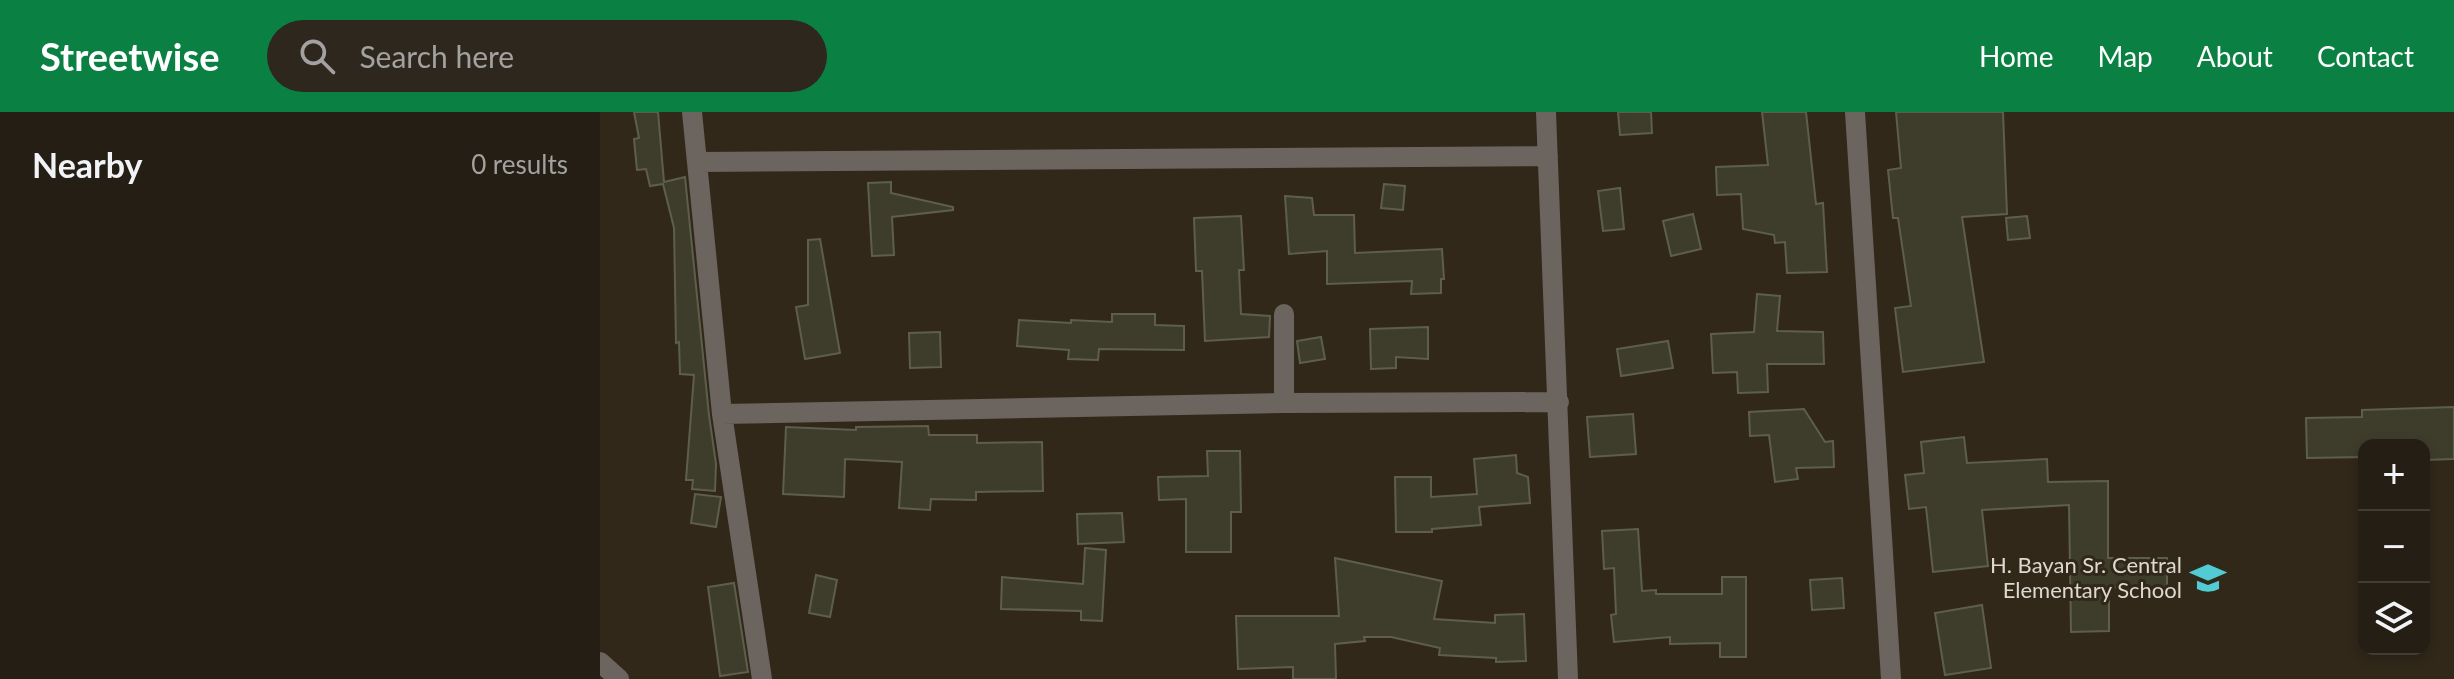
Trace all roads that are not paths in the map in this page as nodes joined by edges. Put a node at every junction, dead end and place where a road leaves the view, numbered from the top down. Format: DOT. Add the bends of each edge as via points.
graph roads {
  1 [pos="692,112"];
  2 [pos="1546,112"];
  3 [pos="1855,112"];
  4 [pos="1548,156"];
  5 [pos="699,162"];
  6 [pos="1284,314"];
  7 [pos="1559,402"];
  8 [pos="1284,403"];
  9 [pos="722,414"];
  10 [pos="600,662"];
  11 [pos="619,679"];
  12 [pos="762,679"];
  13 [pos="1568,679"];
  14 [pos="1891,679"];
  1 -- 5 [label="street"];
  2 -- 4 [label="street"];
  3 -- 14 [label="street"];
  4 -- 5 [label="street"];
  4 -- 7 [label="street"];
  5 -- 9 [label="street"];
  6 -- 8 [label="street"];
  7 -- 8 [label="street"];
  7 -- 13 [label="street"];
  8 -- 9 [label="street"];
  9 -- 12 [label="street"];
  10 -- 11 [label="street"];
}
